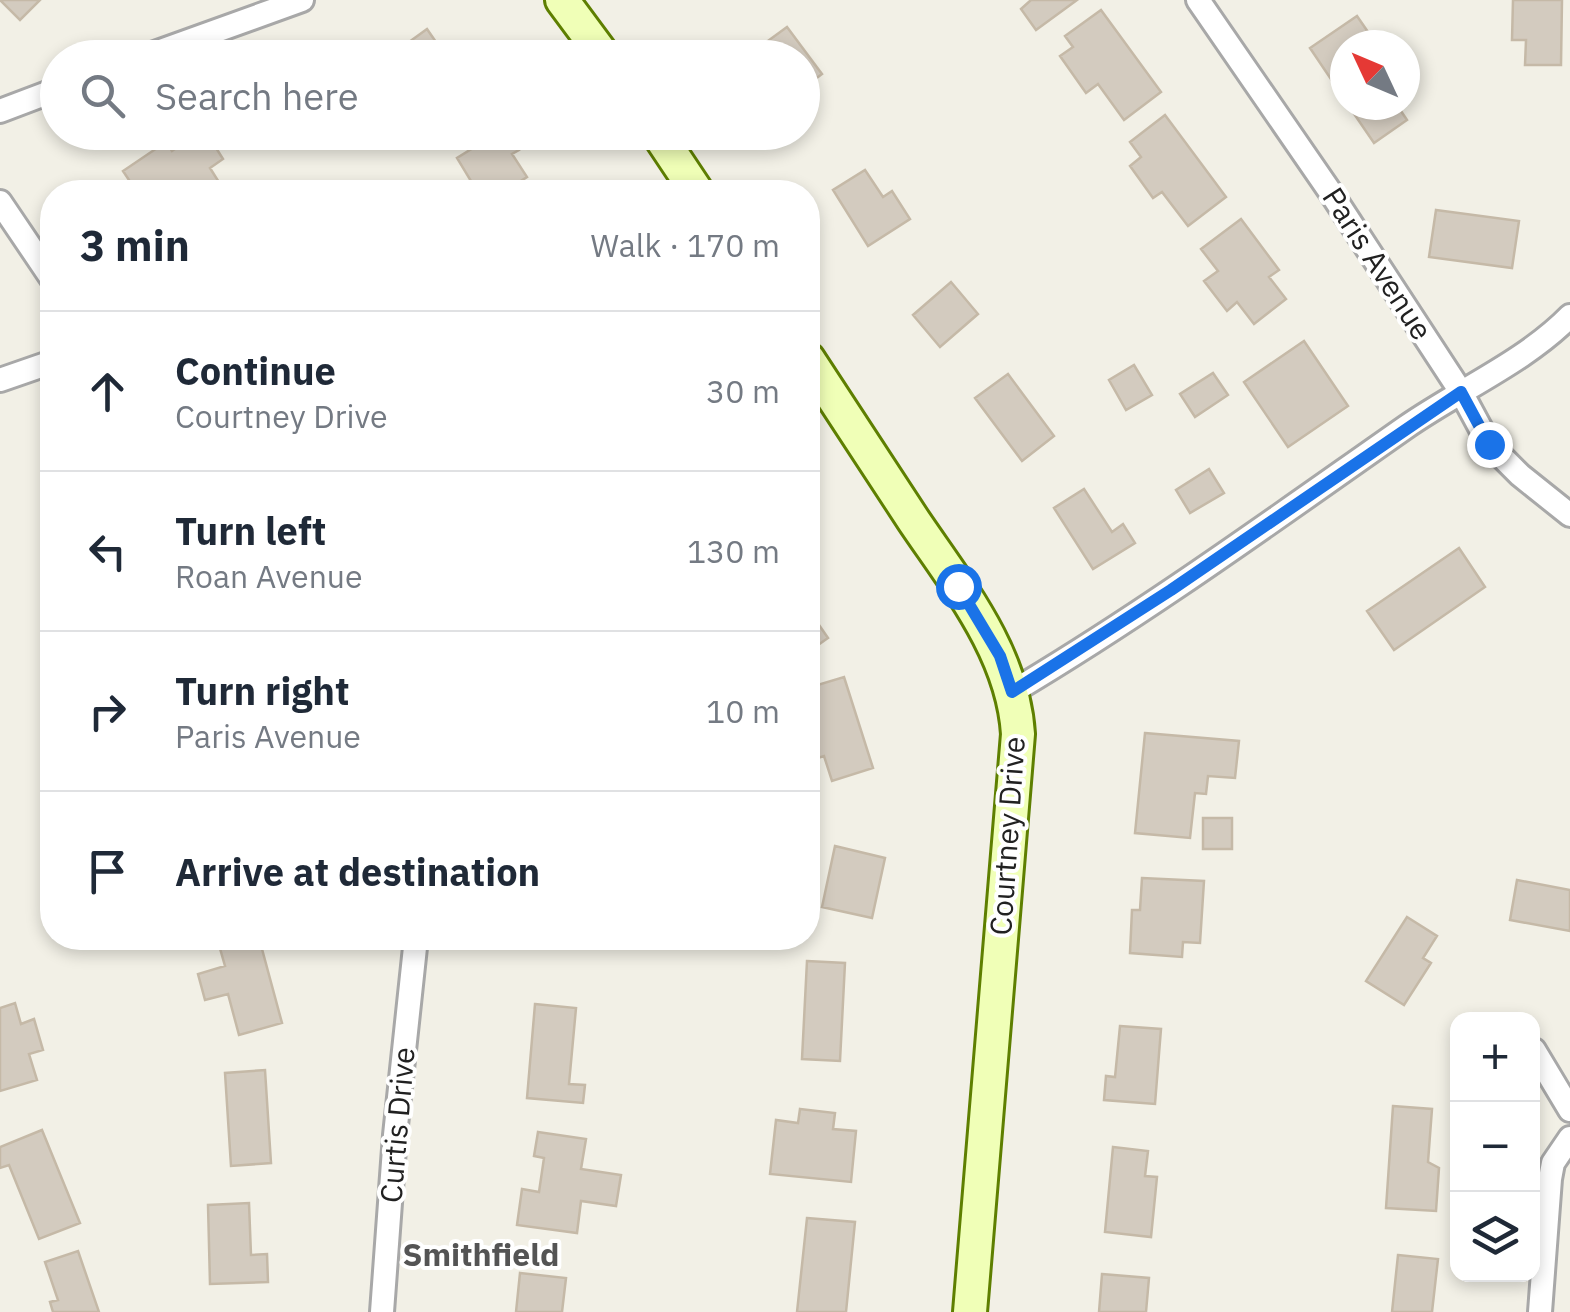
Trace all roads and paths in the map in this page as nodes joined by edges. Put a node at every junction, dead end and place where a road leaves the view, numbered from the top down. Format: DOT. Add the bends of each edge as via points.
graph roads {
  1 [pos="302,0"];
  2 [pos="562,0"];
  3 [pos="1198,0"];
  4 [pos="190,40"];
  5 [pos="592,40"];
  6 [pos="40,96"];
  7 [pos="0,110"];
  8 [pos="669,150"];
  9 [pos="689,180"];
  10 [pos="0,202"];
  11 [pos="40,261"];
  12 [pos="1570,316"];
  13 [pos="40,366"];
  14 [pos="820,377"];
  15 [pos="0,380"];
  16 [pos="1461,392"];
  17 [pos="1570,515"];
  18 [pos="1012,692"];
  19 [pos="415,950"];
  20 [pos="1540,1060"];
  21 [pos="1570,1110"];
  22 [pos="1570,1138"];
  23 [pos="382,1312"];
  24 [pos="970,1312"];
  25 [pos="1540,1312"];
  1 -- 4 [label="street"];
  2 -- 5 [label="street"];
  3 -- 16 [label="street, Paris Avenue"];
  6 -- 7 [label="street"];
  8 -- 9 [label="street"];
  10 -- 11 [label="street"];
  12 -- 16 [label="street"];
  13 -- 15 [label="street"];
  14 -- 18 [label="street, Courtney Drive" via="958,586 1000,656"];
  16 -- 17 [label="street, Paris Avenue" via="1489,444"];
  16 -- 18 [label="street"];
  18 -- 24 [label="street, Courtney Drive" via="1018,734"];
  19 -- 23 [label="street, Curtis Drive"];
  20 -- 21 [label="street"];
  22 -- 25 [label="street" via="1550,1179"];
}
